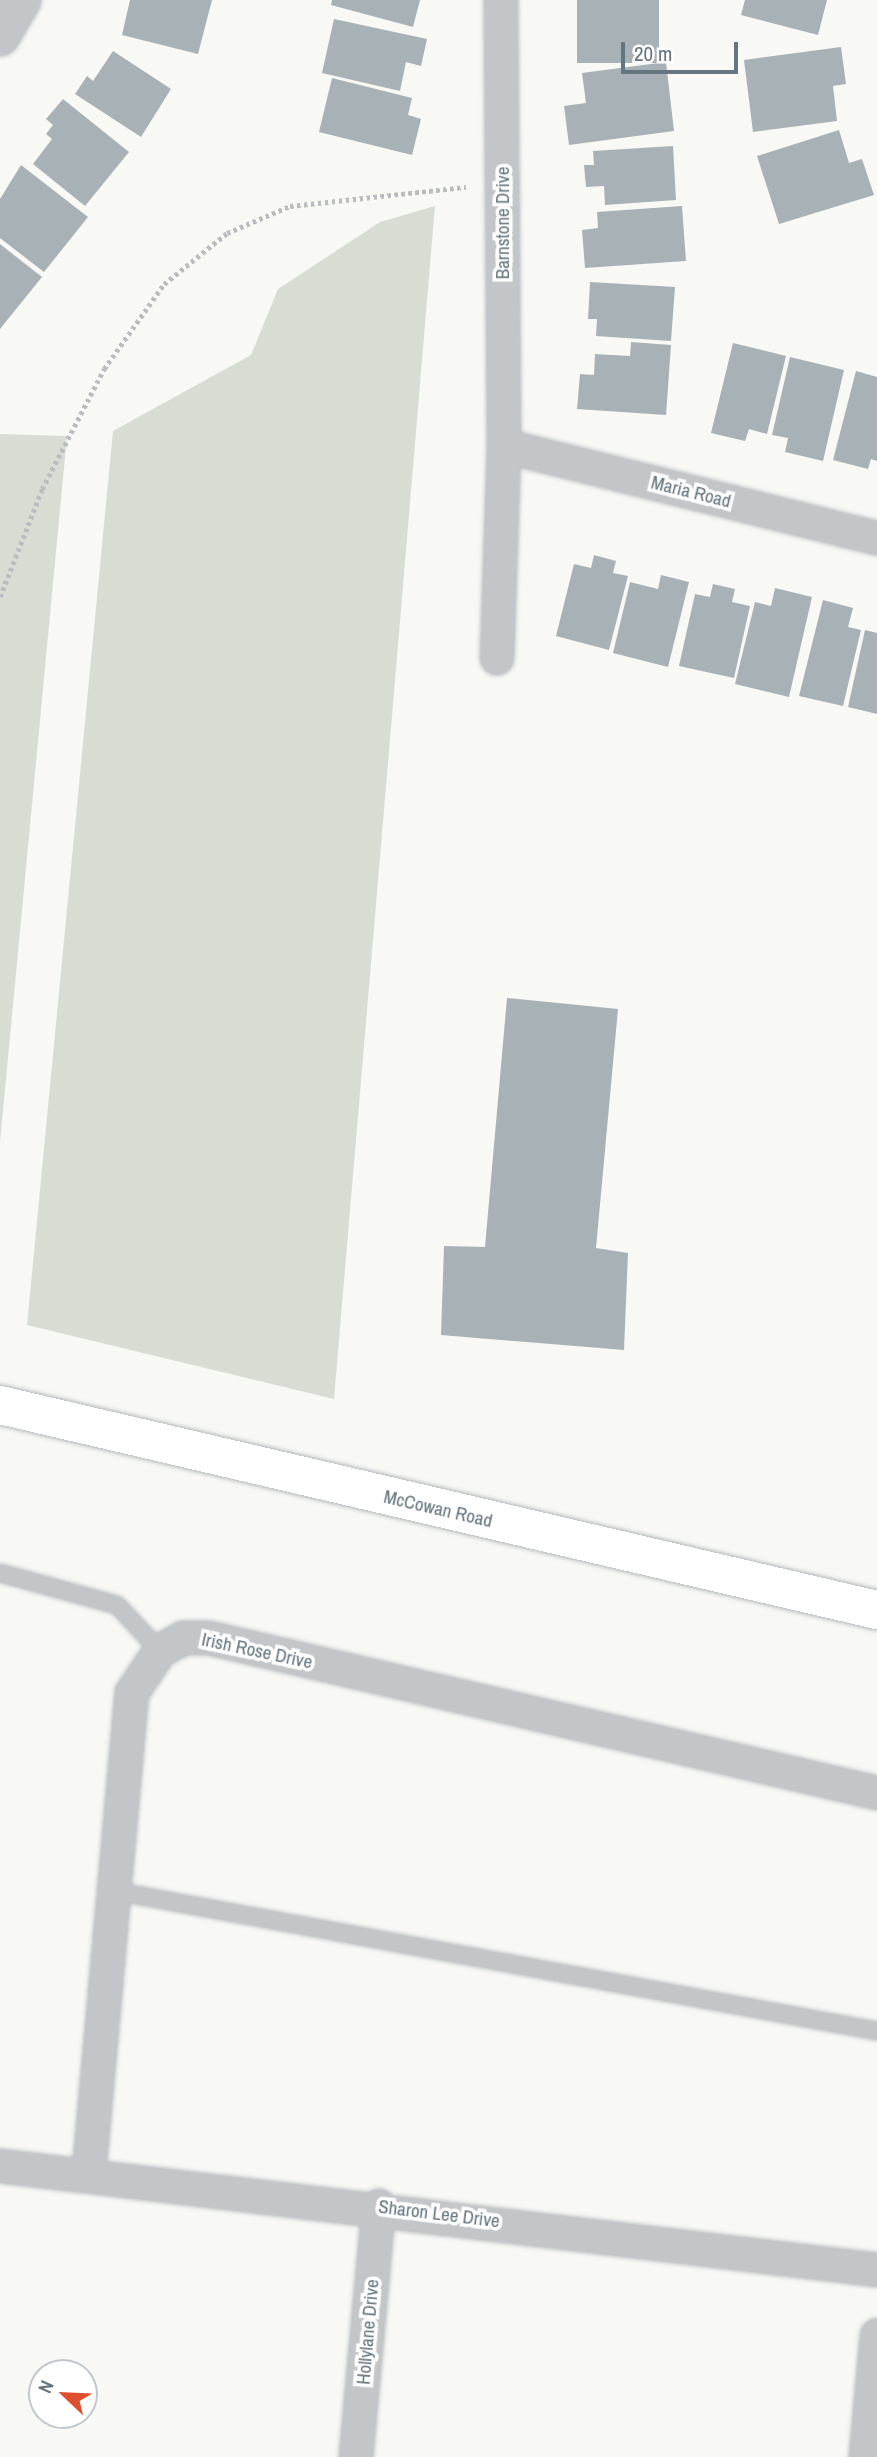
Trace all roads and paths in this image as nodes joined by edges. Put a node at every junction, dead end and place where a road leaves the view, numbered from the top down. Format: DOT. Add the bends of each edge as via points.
graph roads {
  1 [pos="21,0"];
  2 [pos="501,0"];
  3 [pos="0,36"];
  4 [pos="468,187"];
  5 [pos="504,446"];
  6 [pos="877,538"];
  7 [pos="0,597"];
  8 [pos="497,658"];
  9 [pos="0,1405"];
  10 [pos="0,1573"];
  11 [pos="877,1610"];
  12 [pos="160,1651"];
  13 [pos="877,1793"];
  14 [pos="114,1891"];
  15 [pos="877,2031"];
  16 [pos="0,2166"];
  17 [pos="89,2173"];
  18 [pos="379,2206"];
  19 [pos="877,2270"];
  20 [pos="877,2335"];
  21 [pos="356,2457"];
  22 [pos="866,2457"];
  1 -- 3 [label="street"];
  2 -- 5 [label="street, Barnstone Drive"];
  4 -- 7 [label="path" via="290,206 227,233 164,284 79,417 42,489"];
  5 -- 6 [label="street, Maria Road"];
  5 -- 8 [label="street, Barnstone Drive"];
  9 -- 11 [label="main road, McCowan Road"];
  10 -- 12 [label="lane" via="117,1605"];
  12 -- 13 [label="street, Irish Rose Drive" via="183,1638 209,1638"];
  12 -- 14 [label="street" via="132,1693"];
  14 -- 15 [label="lane"];
  14 -- 17 [label="street"];
  16 -- 17 [label="street, Sharon Lee Drive"];
  17 -- 18 [label="street, Sharon Lee Drive"];
  18 -- 19 [label="street, Sharon Lee Drive"];
  18 -- 21 [label="street, Hollylane Drive"];
  20 -- 22 [label="street"];
}
